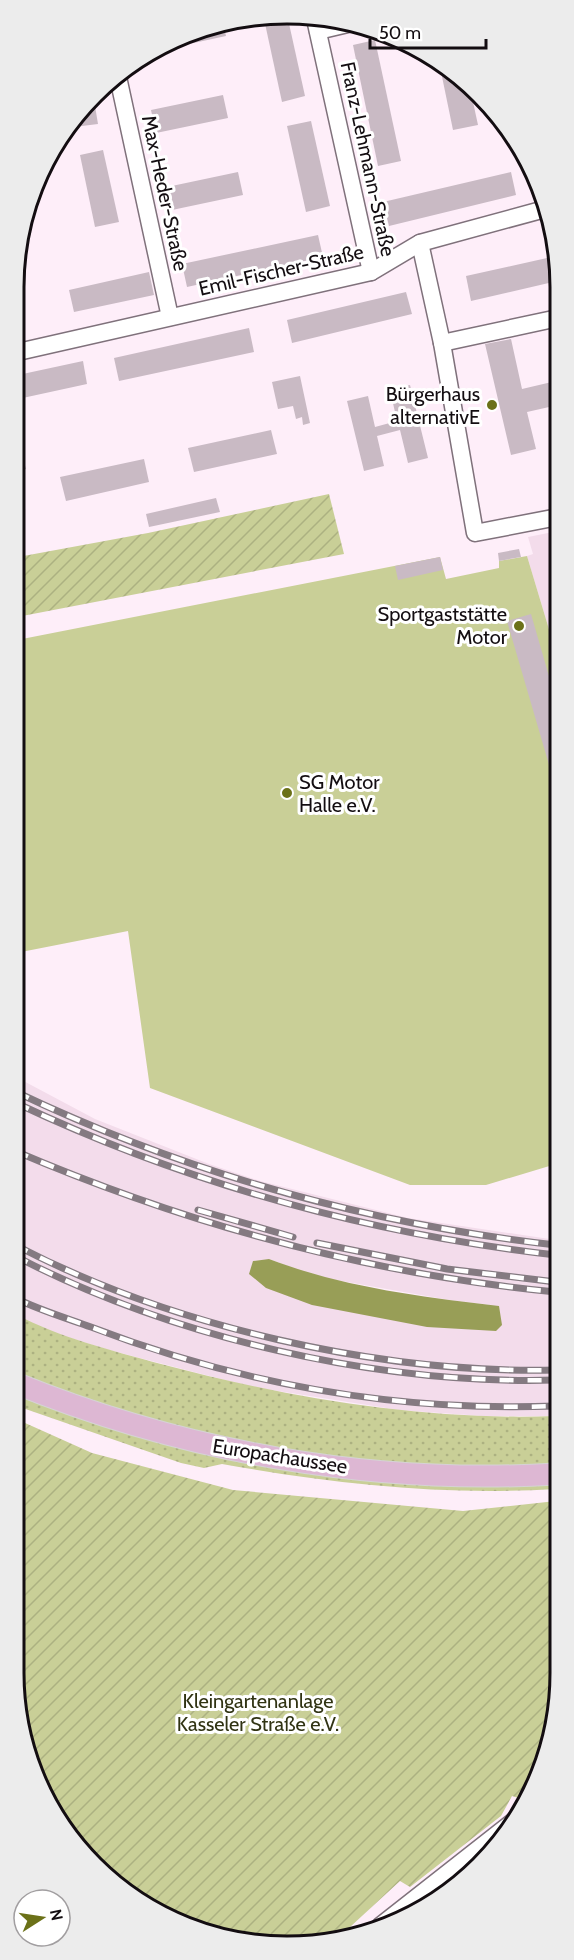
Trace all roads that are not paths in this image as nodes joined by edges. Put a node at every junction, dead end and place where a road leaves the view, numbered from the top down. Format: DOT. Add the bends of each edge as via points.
graph roads {
  1 [pos="317,25"];
  2 [pos="120,84"];
  3 [pos="539,211"];
  4 [pos="420,243"];
  5 [pos="371,272"];
  6 [pos="170,317"];
  7 [pos="550,320"];
  8 [pos="442,343"];
  9 [pos="24,351"];
  10 [pos="550,519"];
  11 [pos="24,1386"];
  12 [pos="550,1474"];
  13 [pos="491,1839"];
  14 [pos="400,1911"];
  1 -- 5 [label="street, Franz-Lehmann-Straße"];
  2 -- 6 [label="street, Max-Heder-Straße"];
  3 -- 4 [label="street, Emil-Fischer-Straße"];
  4 -- 5 [label="street, Emil-Fischer-Straße"];
  4 -- 8 [label="street, Franz-Lehmann-Straße"];
  5 -- 6 [label="street, Emil-Fischer-Straße"];
  6 -- 9 [label="street, Emil-Fischer-Straße"];
  7 -- 8 [label="street"];
  8 -- 10 [label="street, Franz-Lehmann-Straße" via="475,533"];
  11 -- 12 [label="main road, Europachaussee" via="123,1422 259,1455 407,1473"];
  13 -- 14 [label="street"];
}
